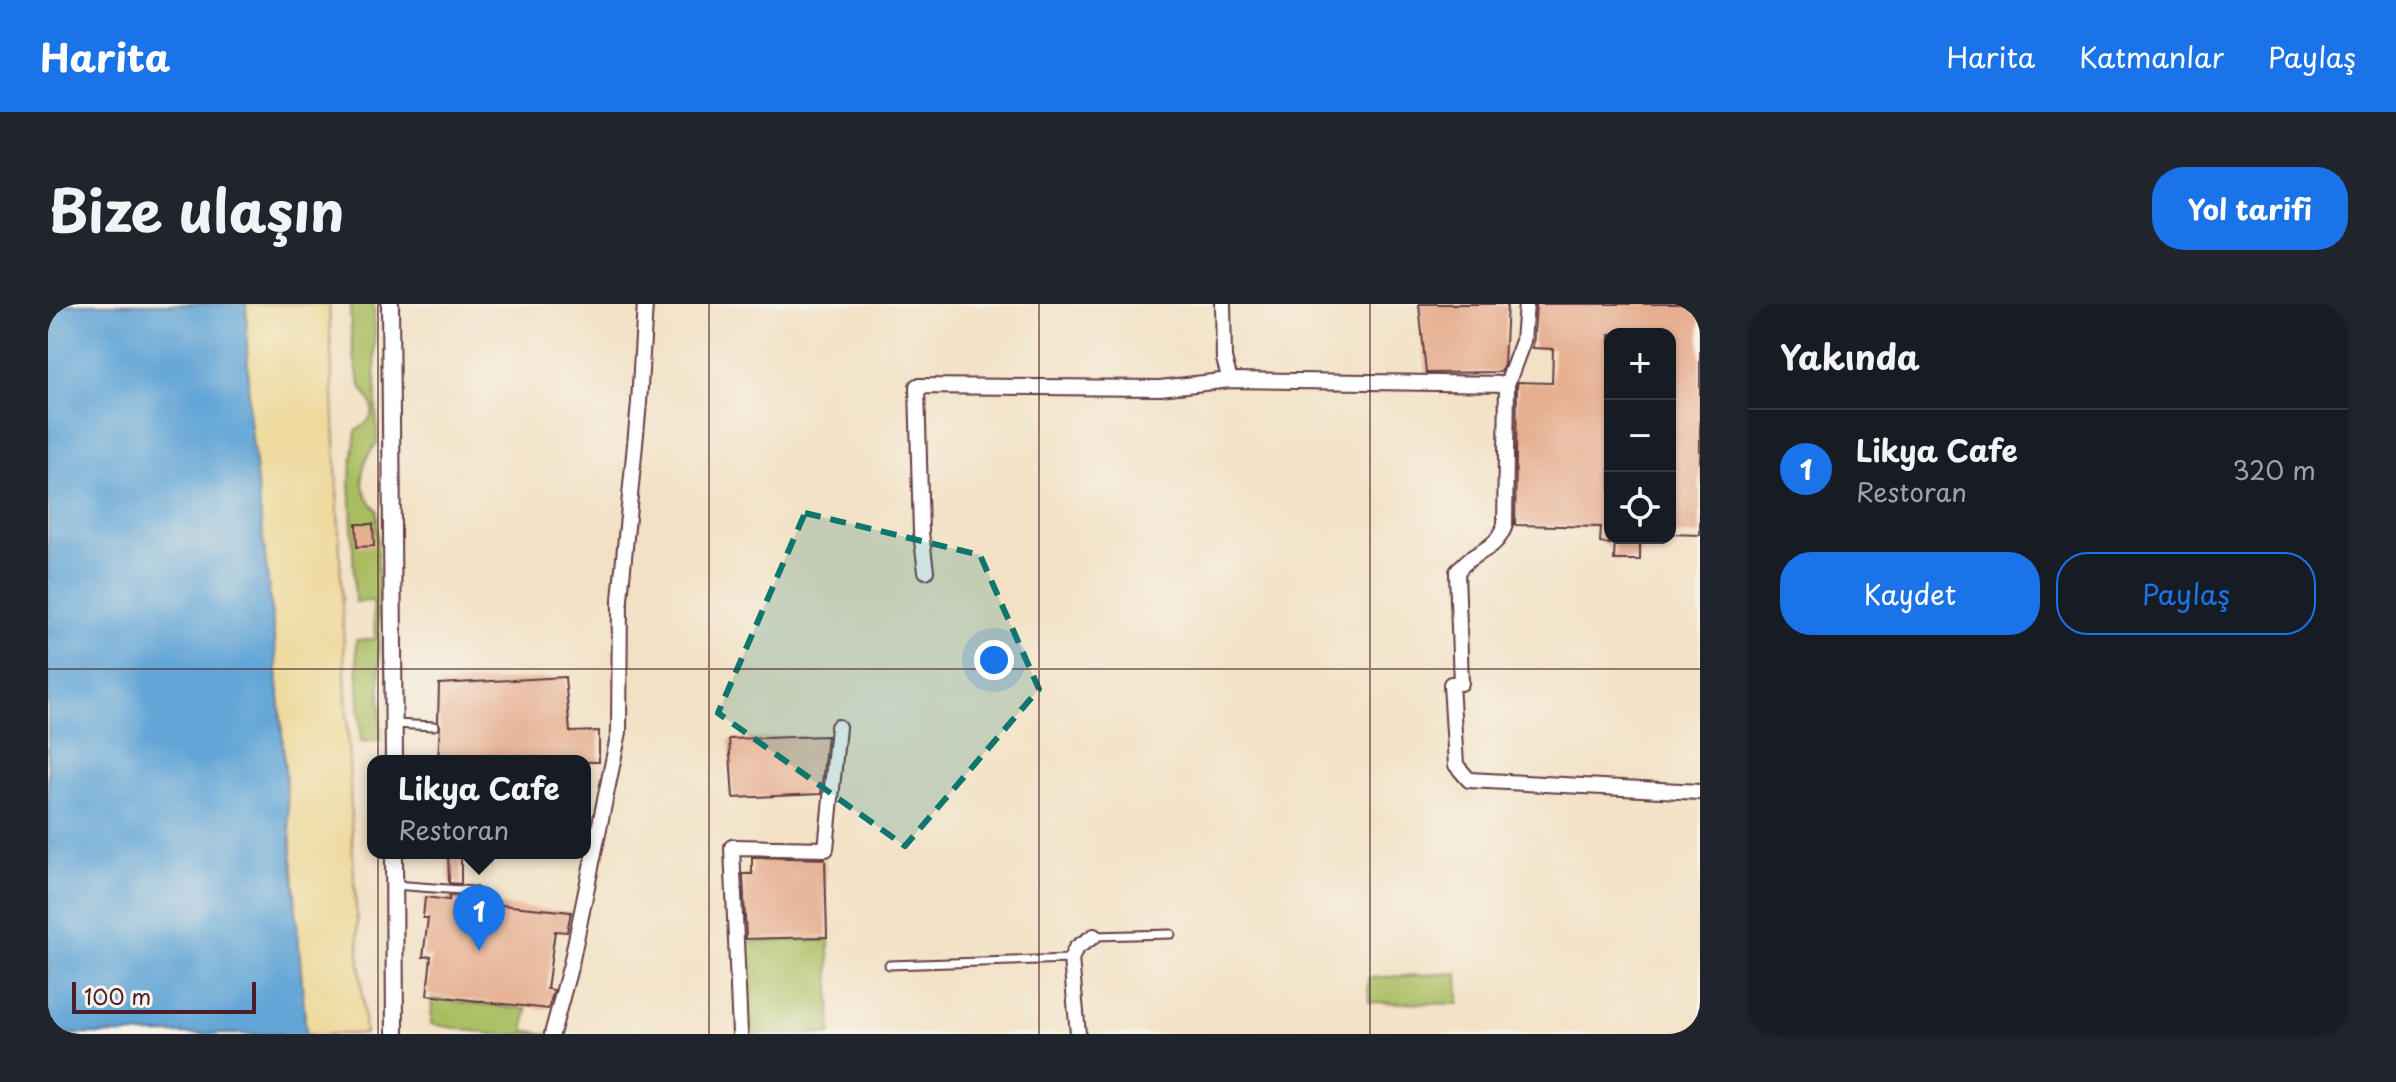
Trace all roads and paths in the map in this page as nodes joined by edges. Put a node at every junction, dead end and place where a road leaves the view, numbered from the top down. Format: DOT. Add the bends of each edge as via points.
graph roads {
  1 [pos="390,304"];
  2 [pos="645,304"];
  3 [pos="1223,304"];
  4 [pos="1526,304"];
  5 [pos="1230,380"];
  6 [pos="1507,384"];
  7 [pos="926,571"];
  8 [pos="394,724"];
  9 [pos="434,726"];
  10 [pos="838,727"];
  11 [pos="394,755"];
  12 [pos="1700,792"];
  13 [pos="394,859"];
  14 [pos="394,885"];
  15 [pos="474,891"];
  16 [pos="1171,934"];
  17 [pos="1094,936"];
  18 [pos="1071,959"];
  19 [pos="889,965"];
  20 [pos="395,1034"];
  21 [pos="552,1034"];
  22 [pos="740,1034"];
  23 [pos="1078,1034"];
  1 -- 8 [label="street"];
  2 -- 21 [label="street" via="620,599 619,732"];
  3 -- 5 [label="street" via="1224,359"];
  4 -- 6 [label="street" via="1523,341"];
  5 -- 6 [label="street"];
  5 -- 7 [label="street" via="1160,388 917,386"];
  6 -- 12 [label="street" via="1505,525 1492,547 1466,559 1457,572 1461,683 1451,684 1456,765 1469,780"];
  8 -- 9 [label="lane"];
  8 -- 11 [label="street"];
  10 -- 22 [label="street" via="826,849 732,847"];
  13 -- 14 [label="street"];
  14 -- 15 [label="lane"];
  14 -- 20 [label="street"];
  16 -- 17 [label="lane"];
  17 -- 18 [label="street" via="1076,948"];
  18 -- 19 [label="lane"];
  18 -- 23 [label="street"];
}
